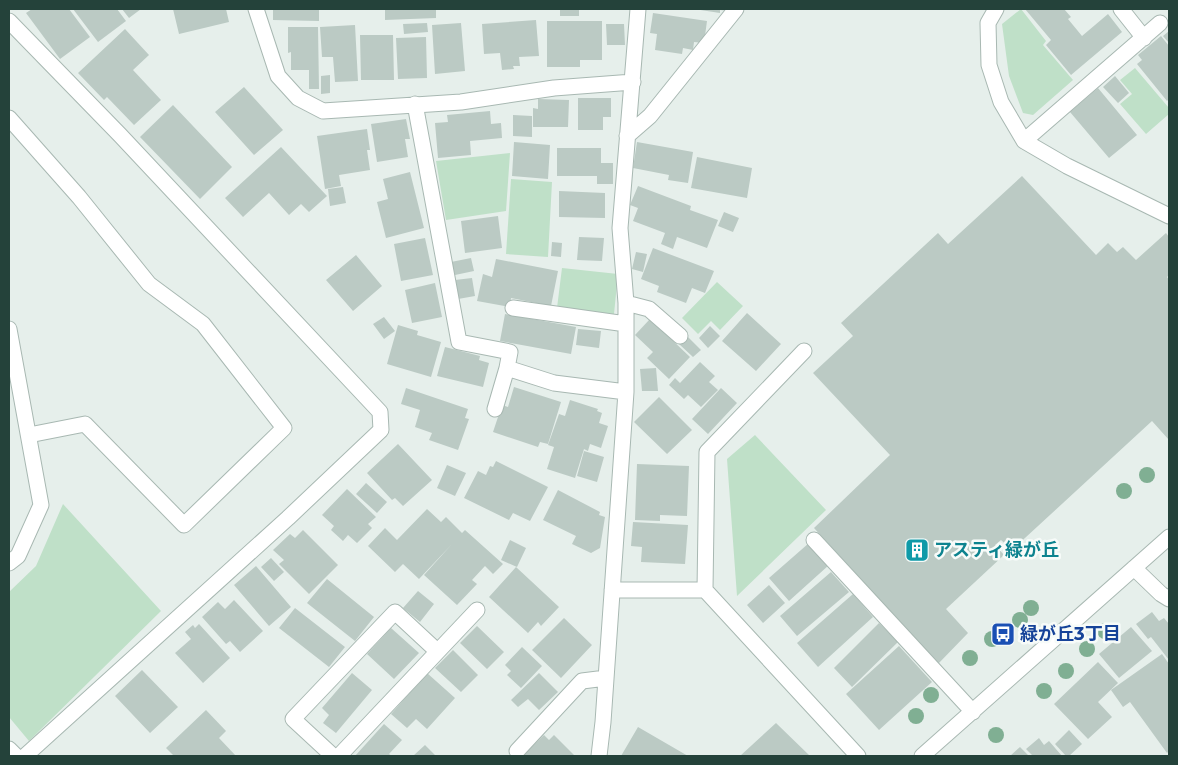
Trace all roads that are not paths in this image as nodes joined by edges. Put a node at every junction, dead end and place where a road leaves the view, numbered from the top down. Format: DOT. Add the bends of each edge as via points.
graph roads {
  1 [pos="15,9"];
  2 [pos="256,9"];
  3 [pos="638,9"];
  4 [pos="736,9"];
  5 [pos="996,9"];
  6 [pos="1121,9"];
  7 [pos="9,13"];
  8 [pos="9,21"];
  9 [pos="1160,23"];
  10 [pos="1144,38"];
  11 [pos="633,82"];
  12 [pos="416,104"];
  13 [pos="9,118"];
  14 [pos="627,136"];
  15 [pos="1024,142"];
  16 [pos="1169,216"];
  17 [pos="626,303"];
  18 [pos="513,308"];
  19 [pos="626,324"];
  20 [pos="9,328"];
  21 [pos="680,336"];
  22 [pos="804,351"];
  23 [pos="507,368"];
  24 [pos="626,392"];
  25 [pos="495,409"];
  26 [pos="29,435"];
  27 [pos="1169,537"];
  28 [pos="814,540"];
  29 [pos="9,563"];
  30 [pos="1134,568"];
  31 [pos="612,590"];
  32 [pos="706,590"];
  33 [pos="1169,599"];
  34 [pos="477,610"];
  35 [pos="437,652"];
  36 [pos="606,678"];
  37 [pos="973,712"];
  38 [pos="9,749"];
  39 [pos="518,751"];
  40 [pos="16,756"];
  41 [pos="25,756"];
  42 [pos="333,756"];
  43 [pos="338,756"];
  44 [pos="599,756"];
  45 [pos="858,756"];
  46 [pos="922,756"];
  1 -- 7 [label="street"];
  2 -- 12 [label="street" via="278,76 298,98 323,111"];
  3 -- 11 [label="street"];
  4 -- 14 [label="street" via="650,116"];
  5 -- 15 [label="street" via="988,23 989,65 1001,102"];
  6 -- 10 [label="street"];
  8 -- 41 [label="street" via="380,412 381,430"];
  9 -- 10 [label="street"];
  10 -- 15 [label="street"];
  11 -- 12 [label="street" via="554,88 461,102"];
  11 -- 14 [label="street"];
  12 -- 23 [label="street" via="459,342 510,352"];
  13 -- 26 [label="street" via="79,197 149,284 203,324 284,428 184,526 85,424"];
  14 -- 17 [label="street" via="620,228"];
  15 -- 16 [label="street"];
  17 -- 19 [label="street"];
  17 -- 21 [label="street" via="649,309"];
  18 -- 19 [label="street"];
  19 -- 24 [label="street"];
  20 -- 26 [label="street"];
  22 -- 32 [label="street" via="707,452"];
  23 -- 24 [label="street" via="554,383"];
  23 -- 25 [label="street"];
  24 -- 31 [label="street"];
  26 -- 29 [label="street" via="41,505 18,556"];
  27 -- 30 [label="street"];
  28 -- 37 [label="street"];
  30 -- 33 [label="street"];
  30 -- 37 [label="street"];
  31 -- 32 [label="street"];
  31 -- 36 [label="street"];
  32 -- 45 [label="street"];
  34 -- 35 [label="street"];
  35 -- 42 [label="street" via="395,612 293,719"];
  35 -- 43 [label="street"];
  36 -- 39 [label="street" via="582,681"];
  36 -- 44 [label="street"];
  37 -- 46 [label="street"];
  38 -- 40 [label="street"];
}
